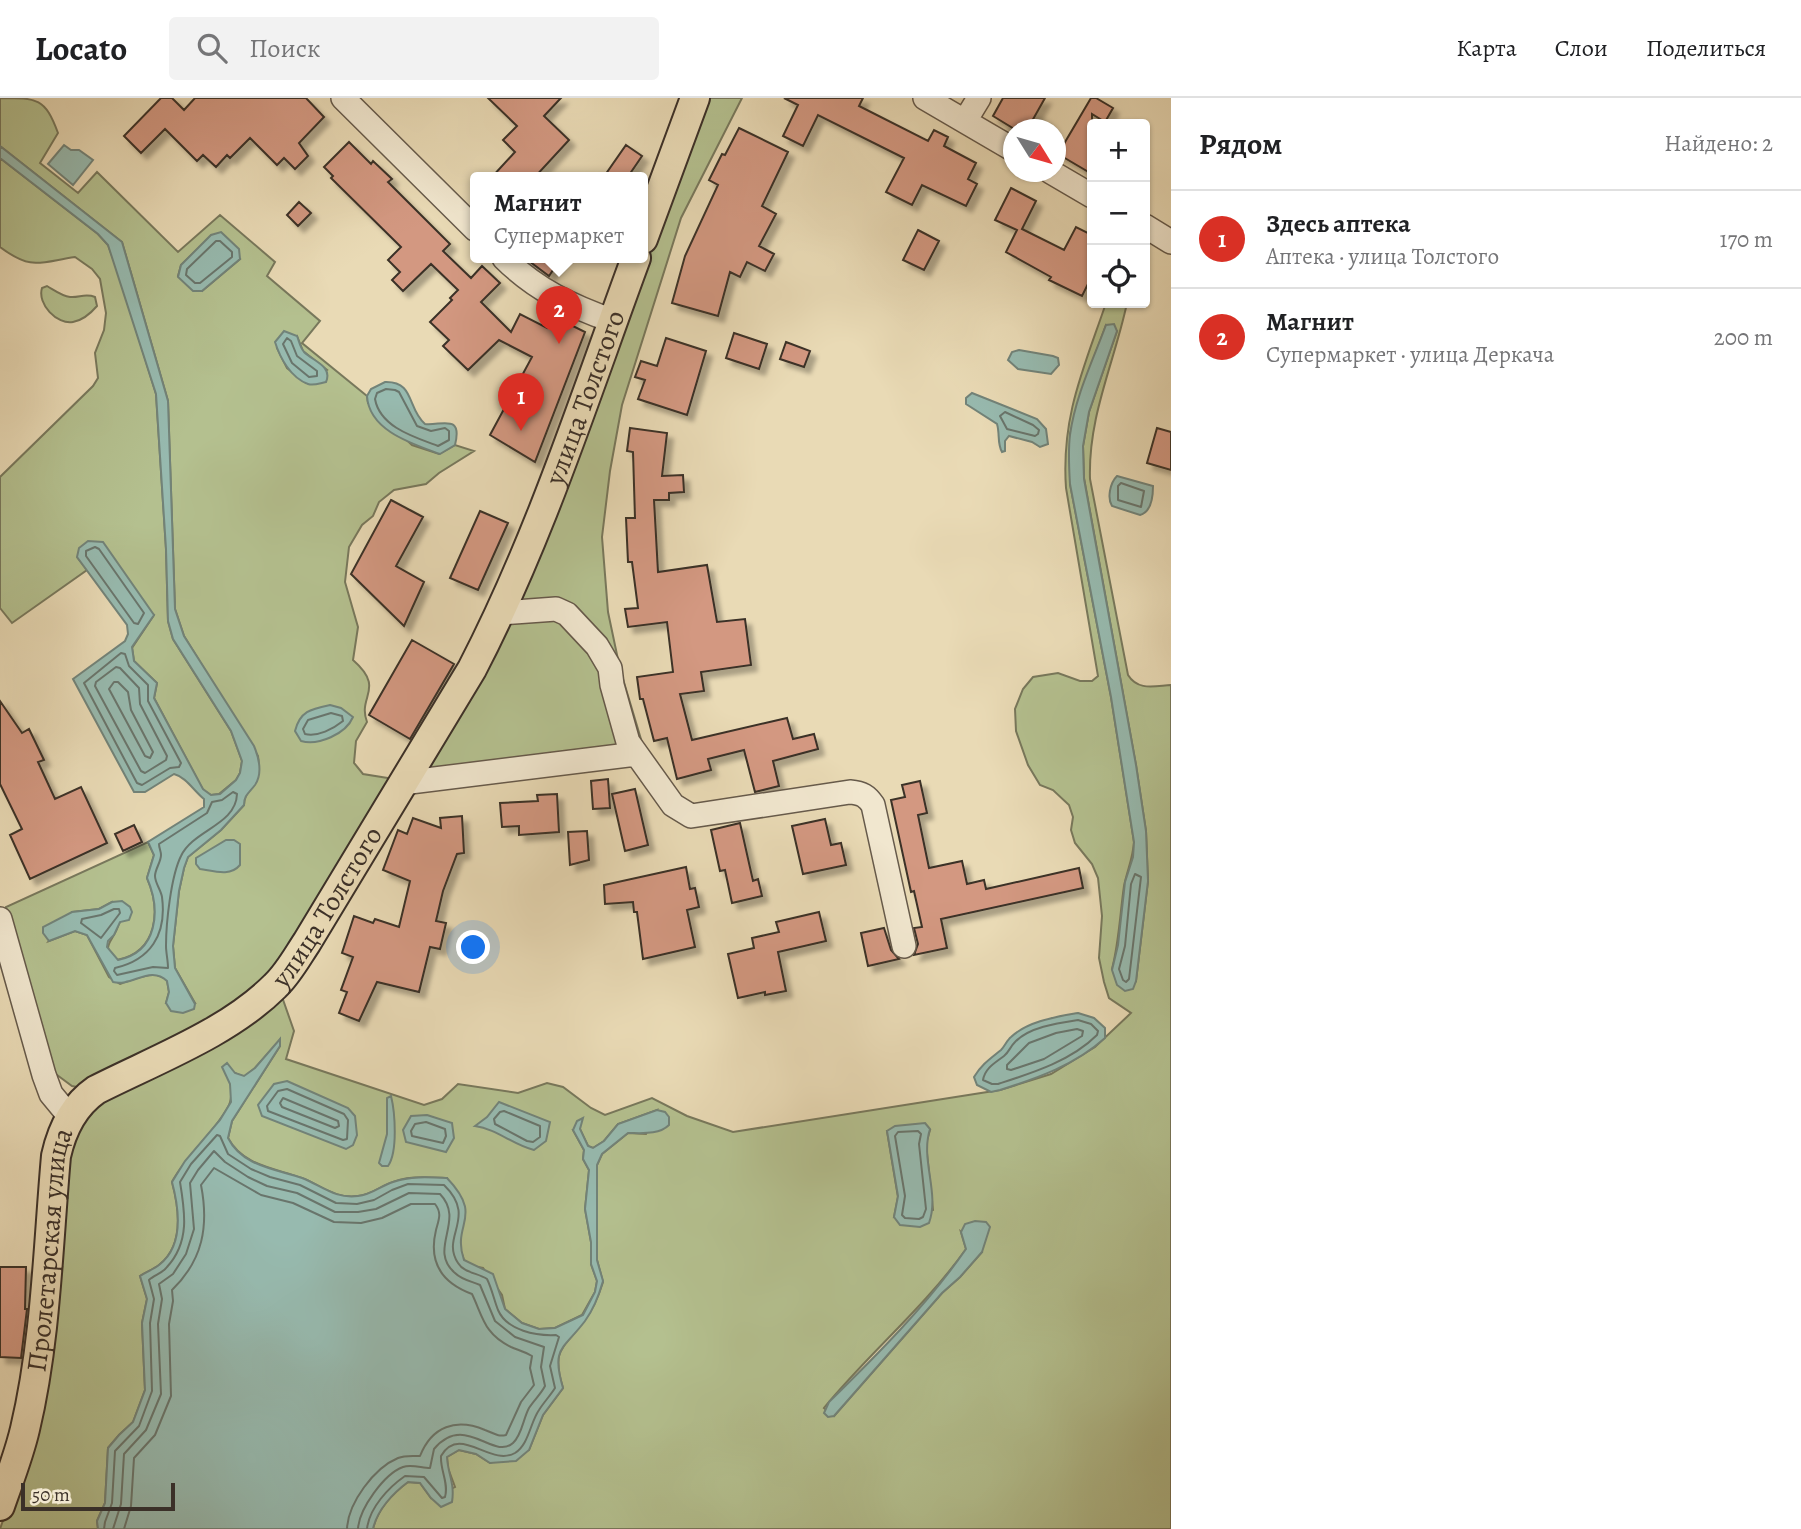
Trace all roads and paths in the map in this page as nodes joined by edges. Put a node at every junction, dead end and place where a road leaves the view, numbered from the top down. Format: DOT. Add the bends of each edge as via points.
graph roads {
  1 [pos="343,98"];
  2 [pos="925,98"];
  3 [pos="979,98"];
  4 [pos="691,103"];
  5 [pos="965,121"];
  6 [pos="1003,144"];
  7 [pos="1066,181"];
  8 [pos="1087,193"];
  9 [pos="470,224"];
  10 [pos="648,225"];
  11 [pos="1150,229"];
  12 [pos="1171,242"];
  13 [pos="509,263"];
  14 [pos="634,263"];
  15 [pos="613,321"];
  16 [pos="499,613"];
  17 [pos="636,754"];
  18 [pos="402,783"];
  19 [pos="0,919"];
  20 [pos="904,946"];
  21 [pos="70,1117"];
  22 [pos="0,1506"];
  1 -- 9 [label="street"];
  2 -- 5 [label="street"];
  3 -- 5 [label="street"];
  4 -- 10 [label="main road"];
  5 -- 6 [label="street"];
  7 -- 8 [label="street"];
  11 -- 12 [label="street"];
  13 -- 15 [label="street" via="543,291"];
  14 -- 15 [label="main road, улица Толстого"];
  15 -- 16 [label="main road, улица Толстого" via="542,513"];
  16 -- 17 [label="street" via="556,609 567,614 610,667 622,724"];
  16 -- 18 [label="main road, улица Толстого" via="472,669"];
  17 -- 18 [label="street"];
  17 -- 20 [label="street" via="677,810 691,816 850,792 867,797 873,805"];
  18 -- 21 [label="main road, улица Толстого" via="278,984 221,1027 96,1090"];
  19 -- 21 [label="street, Пролетарская улица" via="51,1094"];
  21 -- 22 [label="main road, Пролетарская улица" via="55,1156 45,1292 30,1404"];
}
